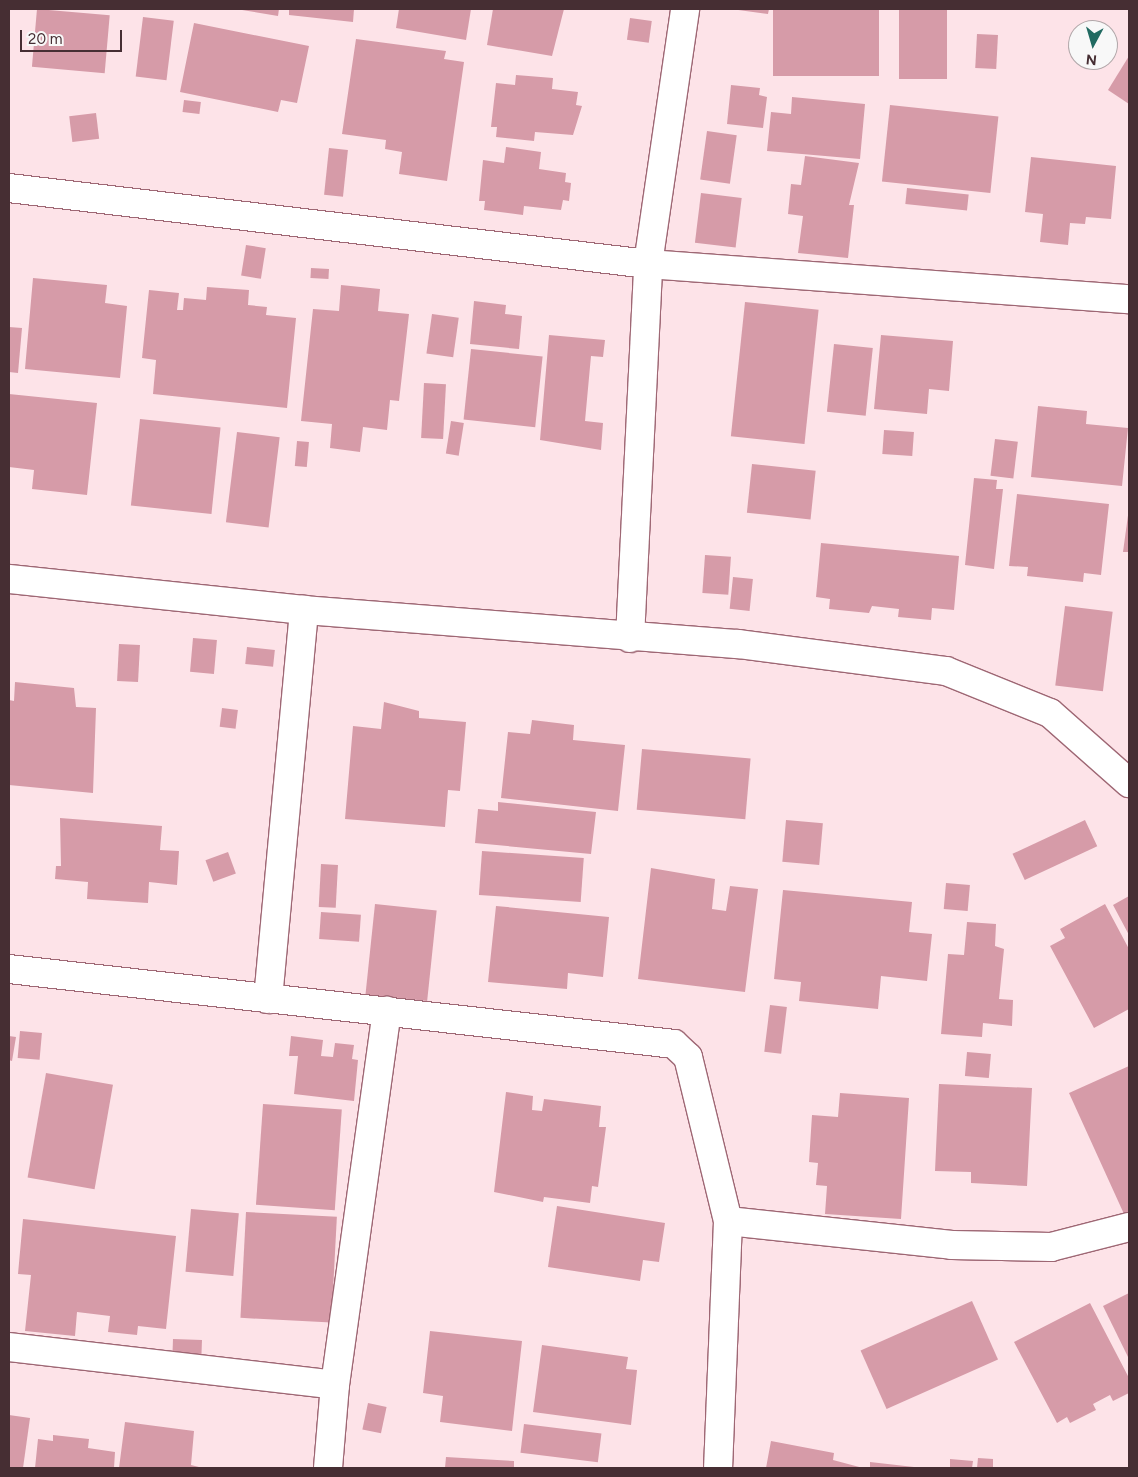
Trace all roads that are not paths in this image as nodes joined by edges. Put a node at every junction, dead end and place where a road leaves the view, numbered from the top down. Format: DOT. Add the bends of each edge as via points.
graph roads {
  1 [pos="684,9"];
  2 [pos="9,188"];
  3 [pos="648,264"];
  4 [pos="1129,299"];
  5 [pos="9,579"];
  6 [pos="304,610"];
  7 [pos="630,638"];
  8 [pos="1129,783"];
  9 [pos="9,969"];
  10 [pos="268,1000"];
  11 [pos="387,1011"];
  12 [pos="728,1221"];
  13 [pos="1129,1227"];
  14 [pos="9,1347"];
  15 [pos="335,1385"];
  16 [pos="328,1468"];
  17 [pos="718,1468"];
  1 -- 3 [label="street"];
  2 -- 3 [label="street"];
  3 -- 4 [label="street"];
  3 -- 7 [label="street"];
  5 -- 6 [label="street"];
  6 -- 7 [label="street"];
  6 -- 10 [label="street"];
  7 -- 8 [label="street" via="738,644 946,671 1050,714"];
  9 -- 10 [label="street"];
  10 -- 11 [label="street"];
  11 -- 12 [label="street" via="674,1044 688,1057"];
  11 -- 15 [label="street"];
  12 -- 13 [label="street" via="952,1245 1051,1247"];
  12 -- 17 [label="street"];
  14 -- 15 [label="street"];
  15 -- 16 [label="street"];
}
